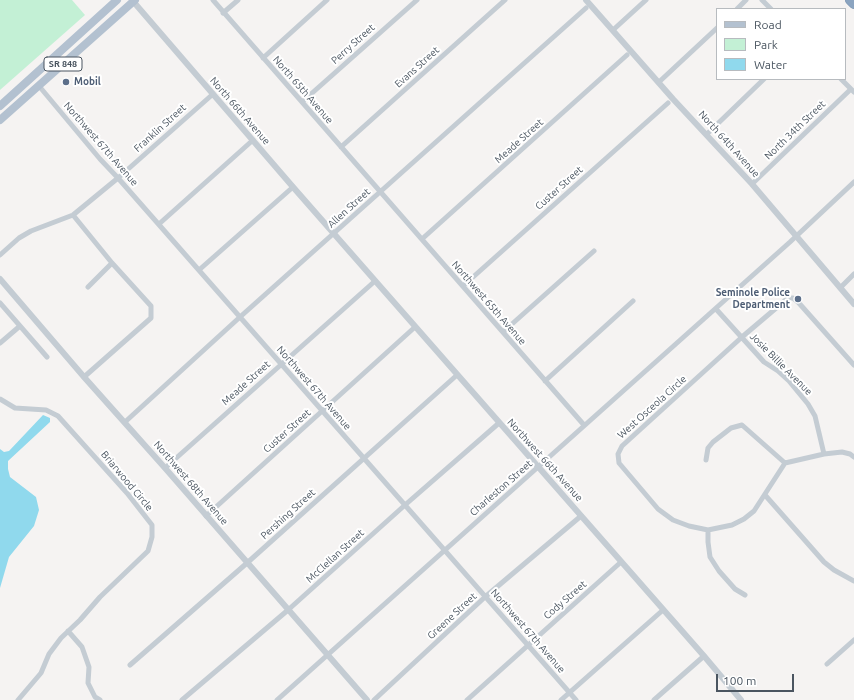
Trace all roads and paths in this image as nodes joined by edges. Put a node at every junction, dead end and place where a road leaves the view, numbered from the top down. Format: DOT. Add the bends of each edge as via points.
graph roads {
  1 [pos="117,0"];
  2 [pos="134,0"];
  3 [pos="212,0"];
  4 [pos="238,0"];
  5 [pos="327,0"];
  6 [pos="417,0"];
  7 [pos="505,0"];
  8 [pos="586,0"];
  9 [pos="646,0"];
  10 [pos="746,0"];
  11 [pos="762,0"];
  12 [pos="850,0"];
  13 [pos="854,4"];
  14 [pos="586,8"];
  15 [pos="738,8"];
  16 [pos="770,8"];
  17 [pos="223,13"];
  18 [pos="716,29"];
  19 [pos="613,30"];
  20 [pos="62,50"];
  21 [pos="627,55"];
  22 [pos="263,58"];
  23 [pos="763,80"];
  24 [pos="842,80"];
  25 [pos="659,82"];
  26 [pos="38,86"];
  27 [pos="852,91"];
  28 [pos="30,94"];
  29 [pos="213,94"];
  30 [pos="302,102"];
  31 [pos="668,103"];
  32 [pos="0,106"];
  33 [pos="0,120"];
  34 [pos="707,134"];
  35 [pos="253,140"];
  36 [pos="341,147"];
  37 [pos="118,178"];
  38 [pos="854,182"];
  39 [pos="752,184"];
  40 [pos="293,187"];
  41 [pos="380,192"];
  42 [pos="72,215"];
  43 [pos="159,224"];
  44 [pos="334,234"];
  45 [pos="796,237"];
  46 [pos="422,240"];
  47 [pos="594,251"];
  48 [pos="0,254"];
  49 [pos="112,263"];
  50 [pos="199,270"];
  51 [pos="854,274"];
  52 [pos="0,279"];
  53 [pos="375,281"];
  54 [pos="463,286"];
  55 [pos="88,287"];
  56 [pos="840,288"];
  57 [pos="633,301"];
  58 [pos="0,303"];
  59 [pos="854,304"];
  60 [pos="716,309"];
  61 [pos="240,317"];
  62 [pos="20,326"];
  63 [pos="415,327"];
  64 [pos="503,332"];
  65 [pos="742,337"];
  66 [pos="0,343"];
  67 [pos="47,357"];
  68 [pos="281,364"];
  69 [pos="854,365"];
  70 [pos="457,375"];
  71 [pos="84,377"];
  72 [pos="545,381"];
  73 [pos="0,399"];
  74 [pos="322,411"];
  75 [pos="125,422"];
  76 [pos="499,423"];
  77 [pos="584,425"];
  78 [pos="824,454"];
  79 [pos="854,457"];
  80 [pos="364,458"];
  81 [pos="706,460"];
  82 [pos="785,464"];
  83 [pos="165,468"];
  84 [pos="538,468"];
  85 [pos="765,495"];
  86 [pos="405,505"];
  87 [pos="206,516"];
  88 [pos="581,516"];
  89 [pos="708,530"];
  90 [pos="444,550"];
  91 [pos="621,562"];
  92 [pos="247,563"];
  93 [pos="854,581"];
  94 [pos="745,595"];
  95 [pos="486,597"];
  96 [pos="288,610"];
  97 [pos="663,610"];
  98 [pos="68,631"];
  99 [pos="854,640"];
  100 [pos="527,645"];
  101 [pos="328,655"];
  102 [pos="704,656"];
  103 [pos="827,664"];
  104 [pos="130,665"];
  105 [pos="570,692"];
  106 [pos="20,699"];
  107 [pos="100,700"];
  108 [pos="182,700"];
  109 [pos="277,700"];
  110 [pos="367,700"];
  111 [pos="374,700"];
  112 [pos="467,700"];
  113 [pos="561,700"];
  114 [pos="576,700"];
  115 [pos="654,700"];
  116 [pos="741,700"];
  1 -- 20 [label="main road, SR 848"];
  2 -- 26 [label="main road, SR 848"];
  2 -- 29 [label="street, North 66th Avenue"];
  3 -- 17 [label="street, North 65th Avenue"];
  4 -- 17 [label="street"];
  5 -- 22 [label="street"];
  6 -- 30 [label="street, Perry Street"];
  7 -- 36 [label="street, Evans Street"];
  8 -- 19 [label="street, North 64th Avenue"];
  9 -- 19 [label="street"];
  10 -- 15 [label="street"];
  11 -- 16 [label="street"];
  12 -- 13 [label="highway"];
  14 -- 41 [label="street, Allen Street"];
  17 -- 22 [label="street, North 65th Avenue"];
  18 -- 25 [label="street"];
  19 -- 25 [label="street, North 64th Avenue"];
  20 -- 28 [label="main road" via="62,59 32,85"];
  20 -- 32 [label="main road, SR 848"];
  21 -- 46 [label="street, Meade Street"];
  22 -- 30 [label="street, North 65th Avenue"];
  23 -- 34 [label="street"];
  24 -- 27 [label="street"];
  25 -- 34 [label="street, North 64th Avenue"];
  26 -- 28 [label="main road, SR 848"];
  26 -- 37 [label="street, Northwest 67th Avenue"];
  27 -- 39 [label="street, North 34th Street"];
  28 -- 33 [label="main road, SR 848"];
  29 -- 35 [label="street, North 66th Avenue"];
  29 -- 37 [label="street, Franklin Street"];
  30 -- 36 [label="street, North 65th Avenue"];
  31 -- 54 [label="street, Custer Street"];
  34 -- 39 [label="street, North 64th Avenue"];
  35 -- 40 [label="street, North 66th Avenue"];
  35 -- 43 [label="street"];
  36 -- 41 [label="street, North 65th Avenue"];
  37 -- 42 [label="street, Franklin Street"];
  37 -- 43 [label="street, Northwest 67th Avenue"];
  38 -- 45 [label="street, Charleston Street"];
  39 -- 45 [label="street, North 64th Avenue"];
  40 -- 44 [label="street, North 66th Avenue"];
  40 -- 50 [label="street"];
  41 -- 44 [label="street, Allen Street"];
  41 -- 46 [label="street, Northwest 65th Avenue"];
  42 -- 48 [label="street, Franklin Street" via="31,231"];
  42 -- 49 [label="street"];
  43 -- 50 [label="street, Northwest 67th Avenue"];
  44 -- 53 [label="street, Northwest 66th Avenue"];
  44 -- 61 [label="street, Allen Street"];
  45 -- 56 [label="street, North 64th Avenue"];
  45 -- 60 [label="street, Charleston Street"];
  46 -- 54 [label="street, Northwest 65th Avenue"];
  47 -- 64 [label="street"];
  49 -- 55 [label="street"];
  49 -- 71 [label="street" via="151,306 151,318"];
  50 -- 61 [label="street, Northwest 67th Avenue"];
  51 -- 56 [label="street"];
  52 -- 71 [label="street, Northwest 68th Avenue"];
  53 -- 63 [label="street, Northwest 66th Avenue"];
  53 -- 68 [label="street, Meade Street"];
  54 -- 64 [label="street, Northwest 65th Avenue"];
  56 -- 59 [label="street, North 64th Avenue"];
  57 -- 72 [label="street"];
  58 -- 62 [label="street"];
  60 -- 65 [label="street, Josie Billie Avenue"];
  60 -- 77 [label="street, Charleston Street"];
  61 -- 68 [label="street, Northwest 67th Avenue"];
  61 -- 75 [label="street, Allen Street"];
  62 -- 66 [label="street"];
  62 -- 67 [label="street"];
  63 -- 70 [label="street, Northwest 66th Avenue"];
  63 -- 74 [label="street, Custer Street"];
  64 -- 72 [label="street, Northwest 65th Avenue"];
  65 -- 69 [label="street, West Osceola Circle" via="782,302 793,298"];
  65 -- 78 [label="street, Josie Billie Avenue" via="764,362 789,381 808,404 815,416"];
  65 -- 89 [label="street, West Osceola Circle" via="622,446 618,454 619,463 658,509 673,520"];
  68 -- 74 [label="street, Northwest 67th Avenue"];
  68 -- 83 [label="street, Meade Street"];
  70 -- 76 [label="street, Northwest 66th Avenue"];
  70 -- 80 [label="street, Pershing Street"];
  71 -- 75 [label="street, Northwest 68th Avenue"];
  72 -- 77 [label="street, Northwest 65th Avenue"];
  73 -- 98 [label="street, Briarwood Circle" via="15,408 46,410 58,416 152,525 148,552"];
  74 -- 80 [label="street, Northwest 67th Avenue"];
  74 -- 87 [label="street, Custer Street"];
  75 -- 83 [label="street, Northwest 68th Avenue"];
  76 -- 84 [label="street, Northwest 66th Avenue"];
  76 -- 86 [label="street, McClellan Street"];
  77 -- 84 [label="street, Charleston Street"];
  78 -- 79 [label="street" via="842,452"];
  78 -- 82 [label="street"];
  80 -- 86 [label="street, Northwest 67th Avenue"];
  80 -- 92 [label="street, Pershing Street"];
  81 -- 82 [label="street" via="708,448 713,442 731,428 742,425"];
  82 -- 85 [label="street, West Osceola Circle"];
  83 -- 87 [label="street, Northwest 68th Avenue"];
  84 -- 88 [label="street, Northwest 66th Avenue"];
  84 -- 90 [label="street, Charleston Street"];
  85 -- 89 [label="street, West Osceola Circle" via="754,511 744,519 732,525"];
  85 -- 93 [label="street" via="824,562"];
  86 -- 90 [label="street, Northwest 67th Avenue"];
  86 -- 96 [label="street, McClellan Street"];
  87 -- 92 [label="street, Northwest 68th Avenue"];
  88 -- 91 [label="street, Northwest 66th Avenue"];
  88 -- 95 [label="street, Greene Street"];
  89 -- 94 [label="street" via="710,557 735,589"];
  90 -- 95 [label="street, Northwest 67th Avenue"];
  90 -- 101 [label="street, Charleston Street"];
  91 -- 97 [label="street, Northwest 66th Avenue"];
  91 -- 100 [label="street, Cody Street"];
  92 -- 96 [label="street, Northwest 68th Avenue"];
  92 -- 104 [label="street, Pershing Street"];
  95 -- 100 [label="street, Northwest 67th Avenue"];
  95 -- 111 [label="street, Greene Street"];
  96 -- 101 [label="street, Northwest 68th Avenue"];
  96 -- 108 [label="street, McClellan Street"];
  97 -- 102 [label="street, Northwest 66th Avenue"];
  97 -- 105 [label="street"];
  98 -- 106 [label="street, Briarwood Circle" via="49,654 42,673"];
  98 -- 107 [label="street" via="82,648 89,667 88,683 95,697"];
  99 -- 103 [label="street"];
  100 -- 105 [label="street, Northwest 67th Avenue"];
  100 -- 112 [label="street, Cody Street"];
  101 -- 109 [label="street, Charleston Street"];
  101 -- 110 [label="street, Northwest 68th Avenue"];
  102 -- 115 [label="street"];
  102 -- 116 [label="street, Northwest 66th Avenue"];
  105 -- 113 [label="street"];
  105 -- 114 [label="street, Northwest 67th Avenue"];
}
